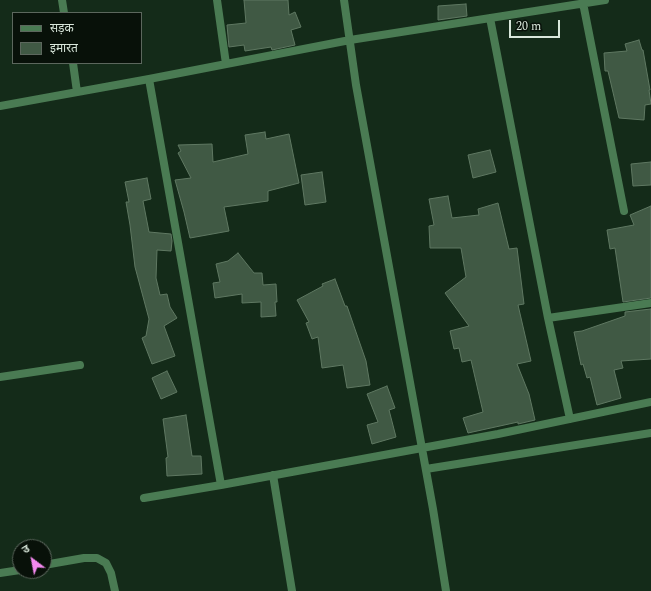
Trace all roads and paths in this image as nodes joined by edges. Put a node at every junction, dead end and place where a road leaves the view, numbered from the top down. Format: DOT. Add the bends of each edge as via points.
graph roads {
  1 [pos="62,0"];
  2 [pos="217,0"];
  3 [pos="344,0"];
  4 [pos="605,0"];
  5 [pos="583,3"];
  6 [pos="64,12"];
  7 [pos="490,18"];
  8 [pos="350,40"];
  9 [pos="72,64"];
  10 [pos="226,64"];
  11 [pos="149,79"];
  12 [pos="77,92"];
  13 [pos="0,106"];
  14 [pos="624,211"];
  15 [pos="651,302"];
  16 [pos="548,318"];
  17 [pos="80,365"];
  18 [pos="0,377"];
  19 [pos="651,402"];
  20 [pos="570,419"];
  21 [pos="651,433"];
  22 [pos="422,448"];
  23 [pos="426,470"];
  24 [pos="273,475"];
  25 [pos="221,485"];
  26 [pos="144,498"];
  27 [pos="52,564"];
  28 [pos="12,571"];
  29 [pos="0,573"];
  30 [pos="115,591"];
  31 [pos="292,591"];
  32 [pos="446,591"];
  1 -- 6 [label="street"];
  2 -- 10 [label="street"];
  3 -- 8 [label="street"];
  4 -- 5 [label="street"];
  5 -- 7 [label="street"];
  5 -- 14 [label="street"];
  7 -- 8 [label="street"];
  7 -- 16 [label="street"];
  8 -- 10 [label="street"];
  8 -- 22 [label="street"];
  9 -- 12 [label="street"];
  10 -- 11 [label="street"];
  11 -- 12 [label="street"];
  11 -- 25 [label="street"];
  12 -- 13 [label="street"];
  15 -- 16 [label="street"];
  16 -- 20 [label="street"];
  17 -- 18 [label="street"];
  19 -- 20 [label="street"];
  20 -- 22 [label="street"];
  21 -- 23 [label="street"];
  22 -- 23 [label="street"];
  22 -- 24 [label="street"];
  23 -- 32 [label="street"];
  24 -- 25 [label="street"];
  24 -- 31 [label="street"];
  25 -- 26 [label="street"];
  27 -- 30 [label="street" via="97,558 106,562"];
  28 -- 29 [label="street"];
}
